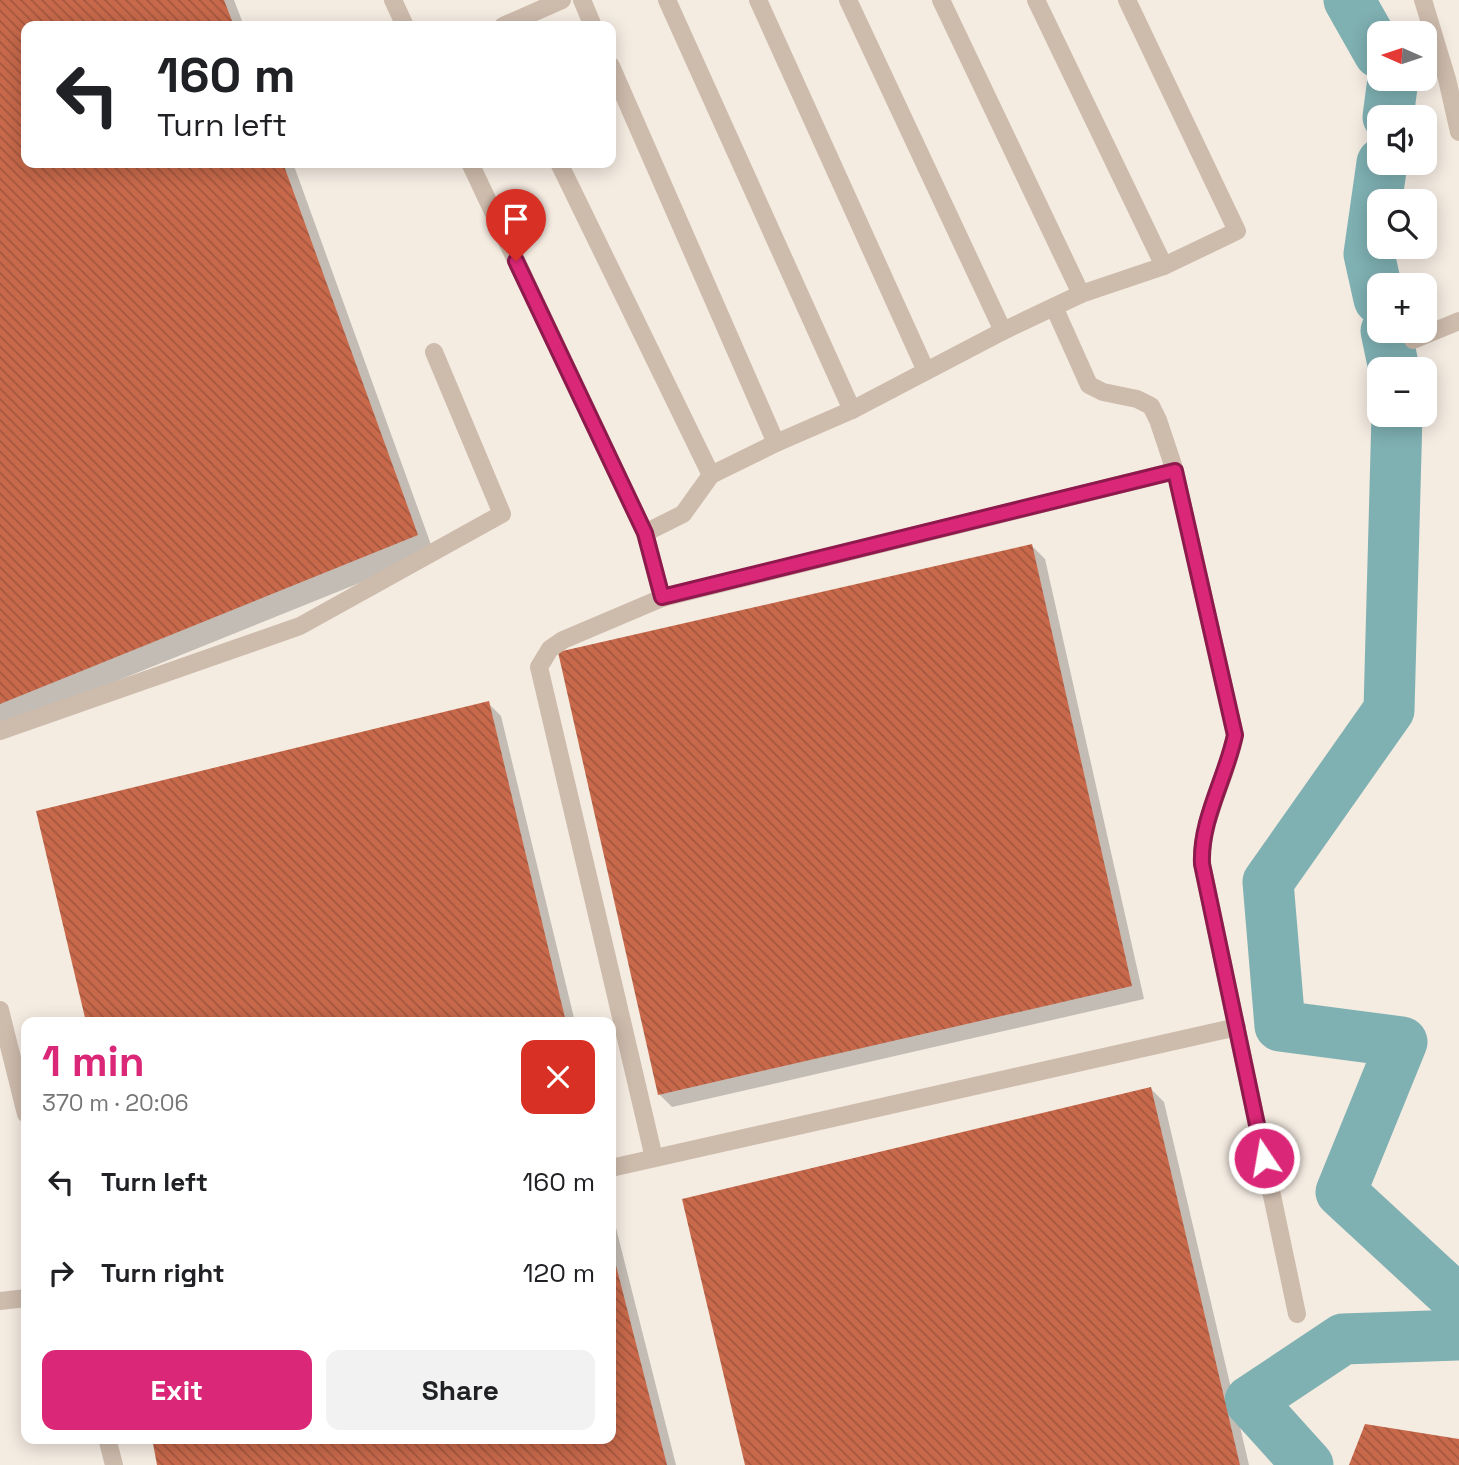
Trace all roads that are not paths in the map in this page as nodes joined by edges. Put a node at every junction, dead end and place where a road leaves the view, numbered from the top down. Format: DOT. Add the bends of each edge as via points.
graph roads {
  1 [pos="393,0"];
  2 [pos="562,0"];
  3 [pos="582,0"];
  4 [pos="667,0"];
  5 [pos="758,0"];
  6 [pos="848,0"];
  7 [pos="941,0"];
  8 [pos="1036,0"];
  9 [pos="1127,0"];
  10 [pos="1423,0"];
  11 [pos="403,21"];
  12 [pos="514,21"];
  13 [pos="591,21"];
  14 [pos="616,77"];
  15 [pos="1459,132"];
  16 [pos="472,168"];
  17 [pos="561,168"];
  18 [pos="1164,266"];
  19 [pos="1081,294"];
  20 [pos="1054,307"];
  21 [pos="1459,321"];
  22 [pos="1437,330"];
  23 [pos="1003,331"];
  24 [pos="434,352"];
  25 [pos="926,371"];
  26 [pos="852,410"];
  27 [pos="776,443"];
  28 [pos="1175,471"];
  29 [pos="711,475"];
  30 [pos="645,533"];
  31 [pos="662,597"];
  32 [pos="0,731"];
  33 [pos="0,1010"];
  34 [pos="1237,1027"];
  35 [pos="21,1094"];
  36 [pos="654,1158"];
  37 [pos="616,1167"];
  38 [pos="21,1299"];
  39 [pos="0,1301"];
  40 [pos="1297,1314"];
  41 [pos="109,1444"];
  42 [pos="114,1465"];
  1 -- 11 [label="street"];
  2 -- 12 [label="street"];
  3 -- 13 [label="street"];
  4 -- 26 [label="street"];
  5 -- 25 [label="street"];
  6 -- 23 [label="street"];
  7 -- 19 [label="street"];
  8 -- 18 [label="street"];
  9 -- 18 [label="street" via="1237,231"];
  10 -- 15 [label="street"];
  14 -- 27 [label="street"];
  16 -- 30 [label="street"];
  17 -- 29 [label="street"];
  18 -- 19 [label="street"];
  19 -- 20 [label="street"];
  20 -- 23 [label="street"];
  20 -- 28 [label="street" via="1089,385 1151,405"];
  21 -- 22 [label="street"];
  23 -- 25 [label="street"];
  24 -- 32 [label="street" via="502,514 300,626"];
  25 -- 26 [label="street"];
  26 -- 27 [label="street"];
  27 -- 29 [label="street"];
  28 -- 31 [label="street"];
  28 -- 34 [label="street" via="1235,735 1201,845"];
  29 -- 30 [label="street" via="682,514"];
  30 -- 31 [label="street"];
  31 -- 36 [label="street" via="563,640 550,649 539,667"];
  33 -- 35 [label="street"];
  34 -- 36 [label="street"];
  34 -- 40 [label="street"];
  36 -- 37 [label="street"];
  38 -- 39 [label="street"];
  41 -- 42 [label="street"];
}
